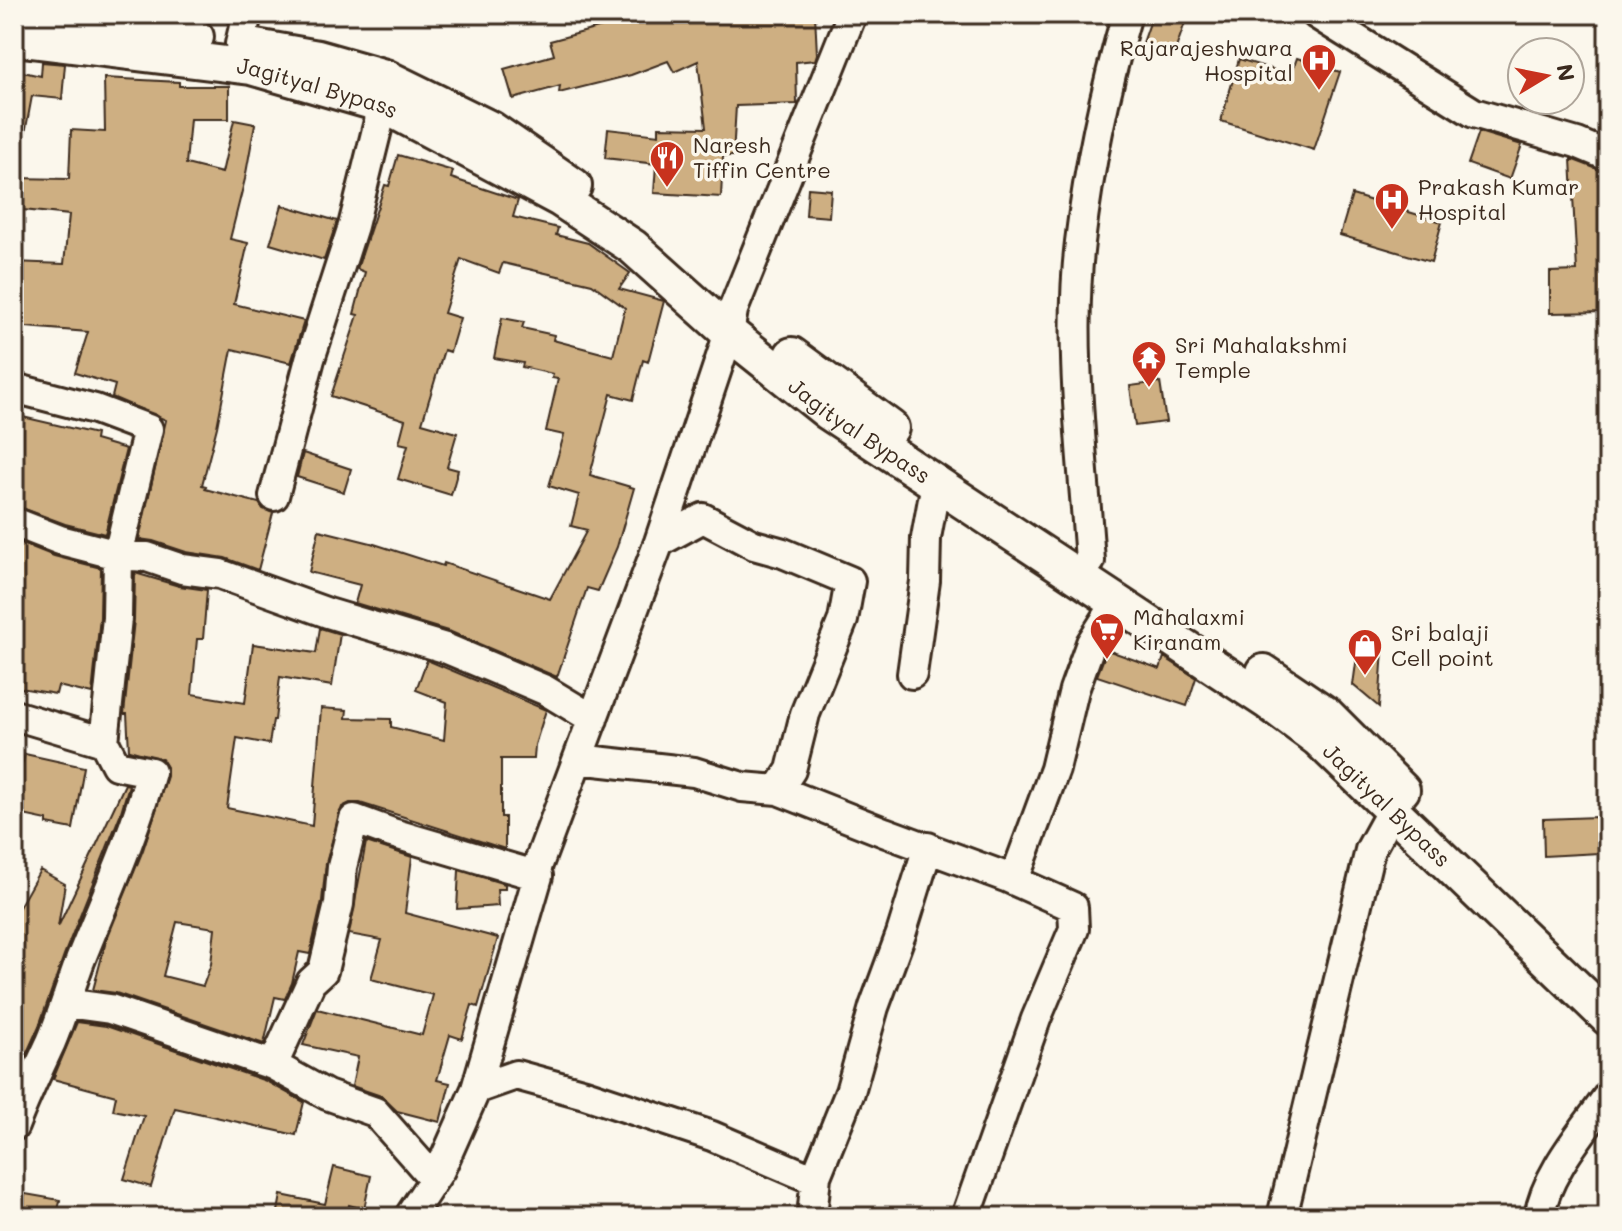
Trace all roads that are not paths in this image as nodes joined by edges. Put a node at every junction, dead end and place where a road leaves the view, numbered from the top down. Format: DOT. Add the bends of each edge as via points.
graph roads {
  1 [pos="38,14"];
  2 [pos="852,14"];
  3 [pos="1127,14"];
  4 [pos="1316,14"];
  5 [pos="14,38"];
  6 [pos="246,42"];
  7 [pos="384,91"];
  8 [pos="1608,156"];
  9 [pos="731,321"];
  10 [pos="14,388"];
  11 [pos="936,483"];
  12 [pos="274,496"];
  13 [pos="14,522"];
  14 [pos="659,542"];
  15 [pos="118,555"];
  16 [pos="1090,561"];
  17 [pos="1117,602"];
  18 [pos="912,674"];
  19 [pos="14,715"];
  20 [pos="593,719"];
  21 [pos="104,742"];
  22 [pos="578,759"];
  23 [pos="778,790"];
  24 [pos="1392,810"];
  25 [pos="928,847"];
  26 [pos="538,876"];
  27 [pos="1014,880"];
  28 [pos="1608,992"];
  29 [pos="66,1003"];
  30 [pos="1608,1018"];
  31 [pos="273,1065"];
  32 [pos="476,1089"];
  33 [pos="1608,1096"];
  34 [pos="14,1126"];
  35 [pos="434,1179"];
  36 [pos="815,1180"];
  37 [pos="409,1217"];
  38 [pos="812,1217"];
  39 [pos="966,1217"];
  40 [pos="1282,1217"];
  41 [pos="1539,1217"];
  1 -- 6 [label="main road, Jagityal Bypass"];
  2 -- 9 [label="street"];
  3 -- 16 [label="street" via="1080,243 1077,346"];
  4 -- 8 [label="street" via="1474,113"];
  5 -- 6 [label="main road, Jagityal Bypass"];
  6 -- 7 [label="main road, Jagityal Bypass"];
  7 -- 9 [label="main road, Jagityal Bypass" via="633,247"];
  7 -- 12 [label="street" via="353,226"];
  9 -- 11 [label="main road, Jagityal Bypass" via="828,412"];
  9 -- 14 [label="street"];
  9 -- 16 [label="main road, Jagityal Bypass"];
  10 -- 15 [label="street" via="148,429"];
  11 -- 17 [label="main road, Jagityal Bypass"];
  11 -- 18 [label="street"];
  13 -- 15 [label="street"];
  14 -- 20 [label="street"];
  14 -- 23 [label="street" via="703,518 754,545 850,581 843,620 805,714 791,770"];
  15 -- 20 [label="street" via="220,574 445,648 545,690"];
  15 -- 21 [label="street"];
  16 -- 28 [label="main road, Jagityal Bypass" via="1326,714 1551,942"];
  17 -- 24 [label="main road, Jagityal Bypass" via="1306,730"];
  17 -- 27 [label="street" via="1091,643 1055,769"];
  19 -- 21 [label="street"];
  20 -- 22 [label="street"];
  21 -- 29 [label="street" via="116,765 151,772 139,817"];
  22 -- 23 [label="street" via="694,772 742,787"];
  22 -- 26 [label="street"];
  23 -- 25 [label="street"];
  24 -- 30 [label="main road, Jagityal Bypass"];
  24 -- 40 [label="street" via="1370,850"];
  25 -- 27 [label="street"];
  25 -- 36 [label="street" via="850,1092"];
  26 -- 31 [label="street" via="354,819 323,971 311,982"];
  26 -- 32 [label="street"];
  27 -- 39 [label="street" via="1073,907 1074,929"];
  29 -- 31 [label="street" via="110,1009"];
  29 -- 34 [label="street"];
  31 -- 35 [label="street" via="327,1095 375,1112"];
  32 -- 35 [label="street"];
  32 -- 36 [label="street" via="516,1075 712,1136"];
  33 -- 41 [label="street" via="1542,1197"];
  35 -- 37 [label="street"];
  36 -- 38 [label="street"];
}
